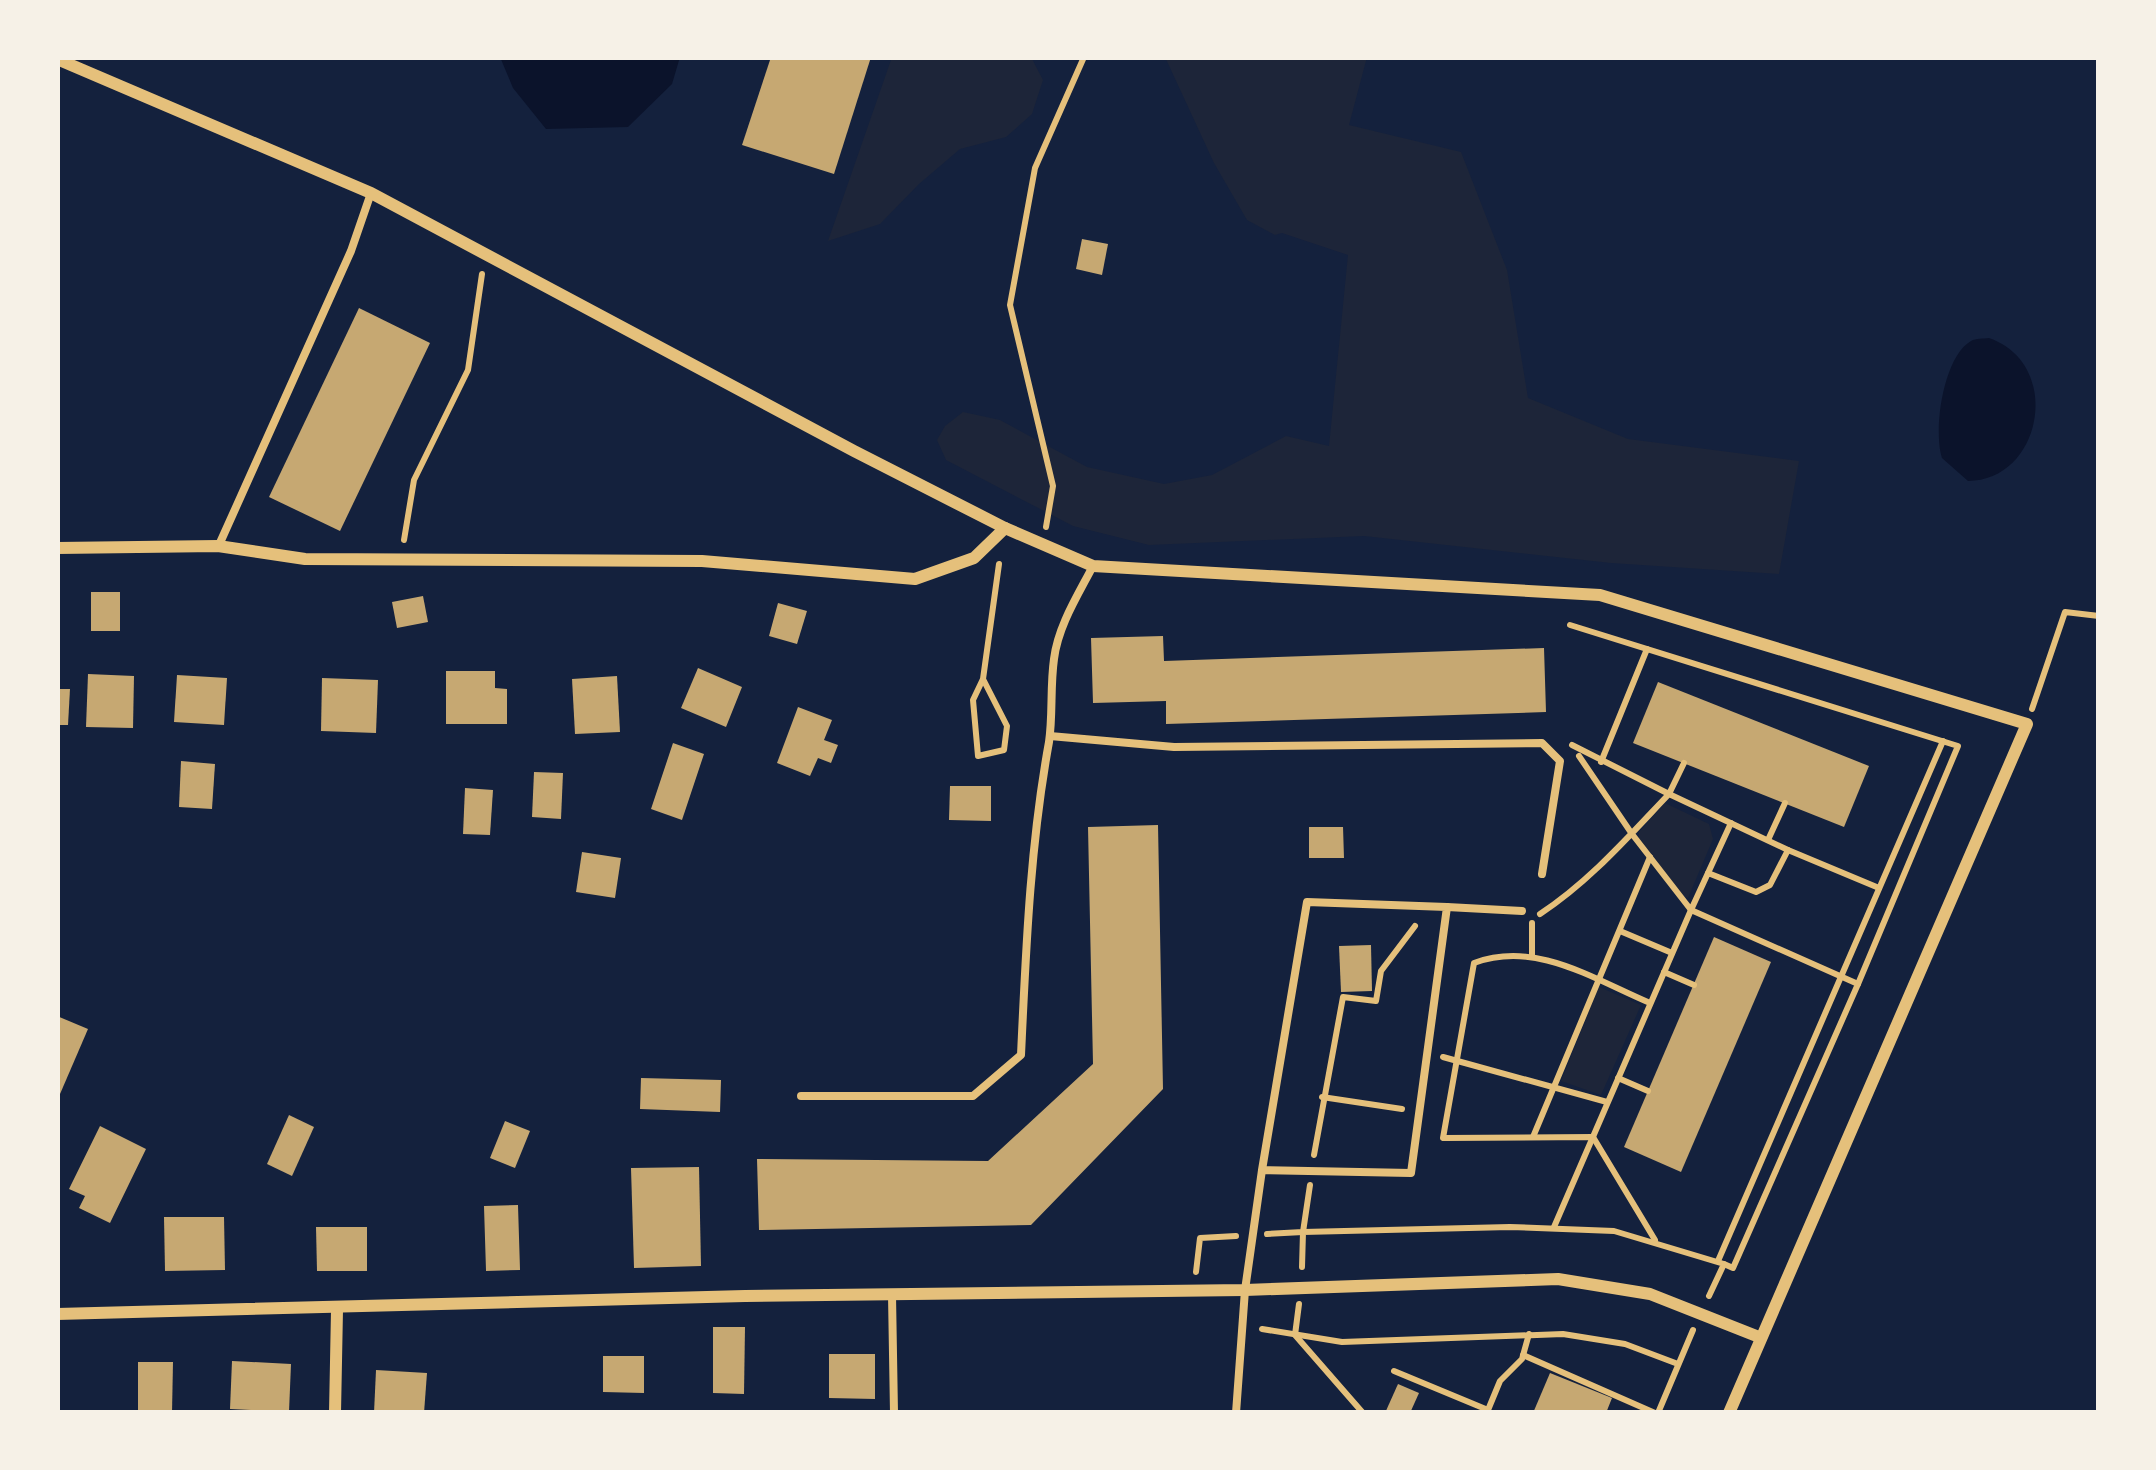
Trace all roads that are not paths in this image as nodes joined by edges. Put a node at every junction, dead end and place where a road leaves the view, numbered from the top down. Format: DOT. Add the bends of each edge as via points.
graph roads {
  1 [pos="57,58"];
  2 [pos="371,193"];
  3 [pos="1005,528"];
  4 [pos="218,546"];
  5 [pos="57,548"];
  6 [pos="1093,566"];
  7 [pos="1050,736"];
  8 [pos="1542,874"];
  9 [pos="1447,907"];
  10 [pos="1522,911"];
  11 [pos="801,1096"];
  12 [pos="1262,1170"];
  13 [pos="1244,1290"];
  14 [pos="892,1294"];
  15 [pos="337,1310"];
  16 [pos="57,1314"];
  17 [pos="1759,1337"];
  18 [pos="334,1413"];
  19 [pos="894,1413"];
  20 [pos="1236,1413"];
  21 [pos="1729,1413"];
  1 -- 2 [label="street"];
  2 -- 3 [label="street"];
  2 -- 4 [label="lane"];
  3 -- 4 [label="street" via="974,558 915,578 703,561 305,559"];
  3 -- 6 [label="street"];
  4 -- 5 [label="street"];
  6 -- 7 [label="lane" via="1054,655"];
  6 -- 17 [label="street" via="1600,595 2027,724"];
  7 -- 8 [label="lane" via="1174,746 1542,743 1560,761"];
  7 -- 11 [label="lane" via="1029,877 1022,1055 973,1096"];
  9 -- 10 [label="lane"];
  9 -- 12 [label="lane" via="1307,902"];
  9 -- 12 [label="lane" via="1412,1173"];
  12 -- 13 [label="lane"];
  13 -- 14 [label="street"];
  13 -- 17 [label="street" via="1558,1279 1650,1294"];
  13 -- 20 [label="lane"];
  14 -- 15 [label="street"];
  14 -- 19 [label="lane"];
  15 -- 16 [label="street"];
  15 -- 18 [label="street"];
  17 -- 21 [label="street"];
}
